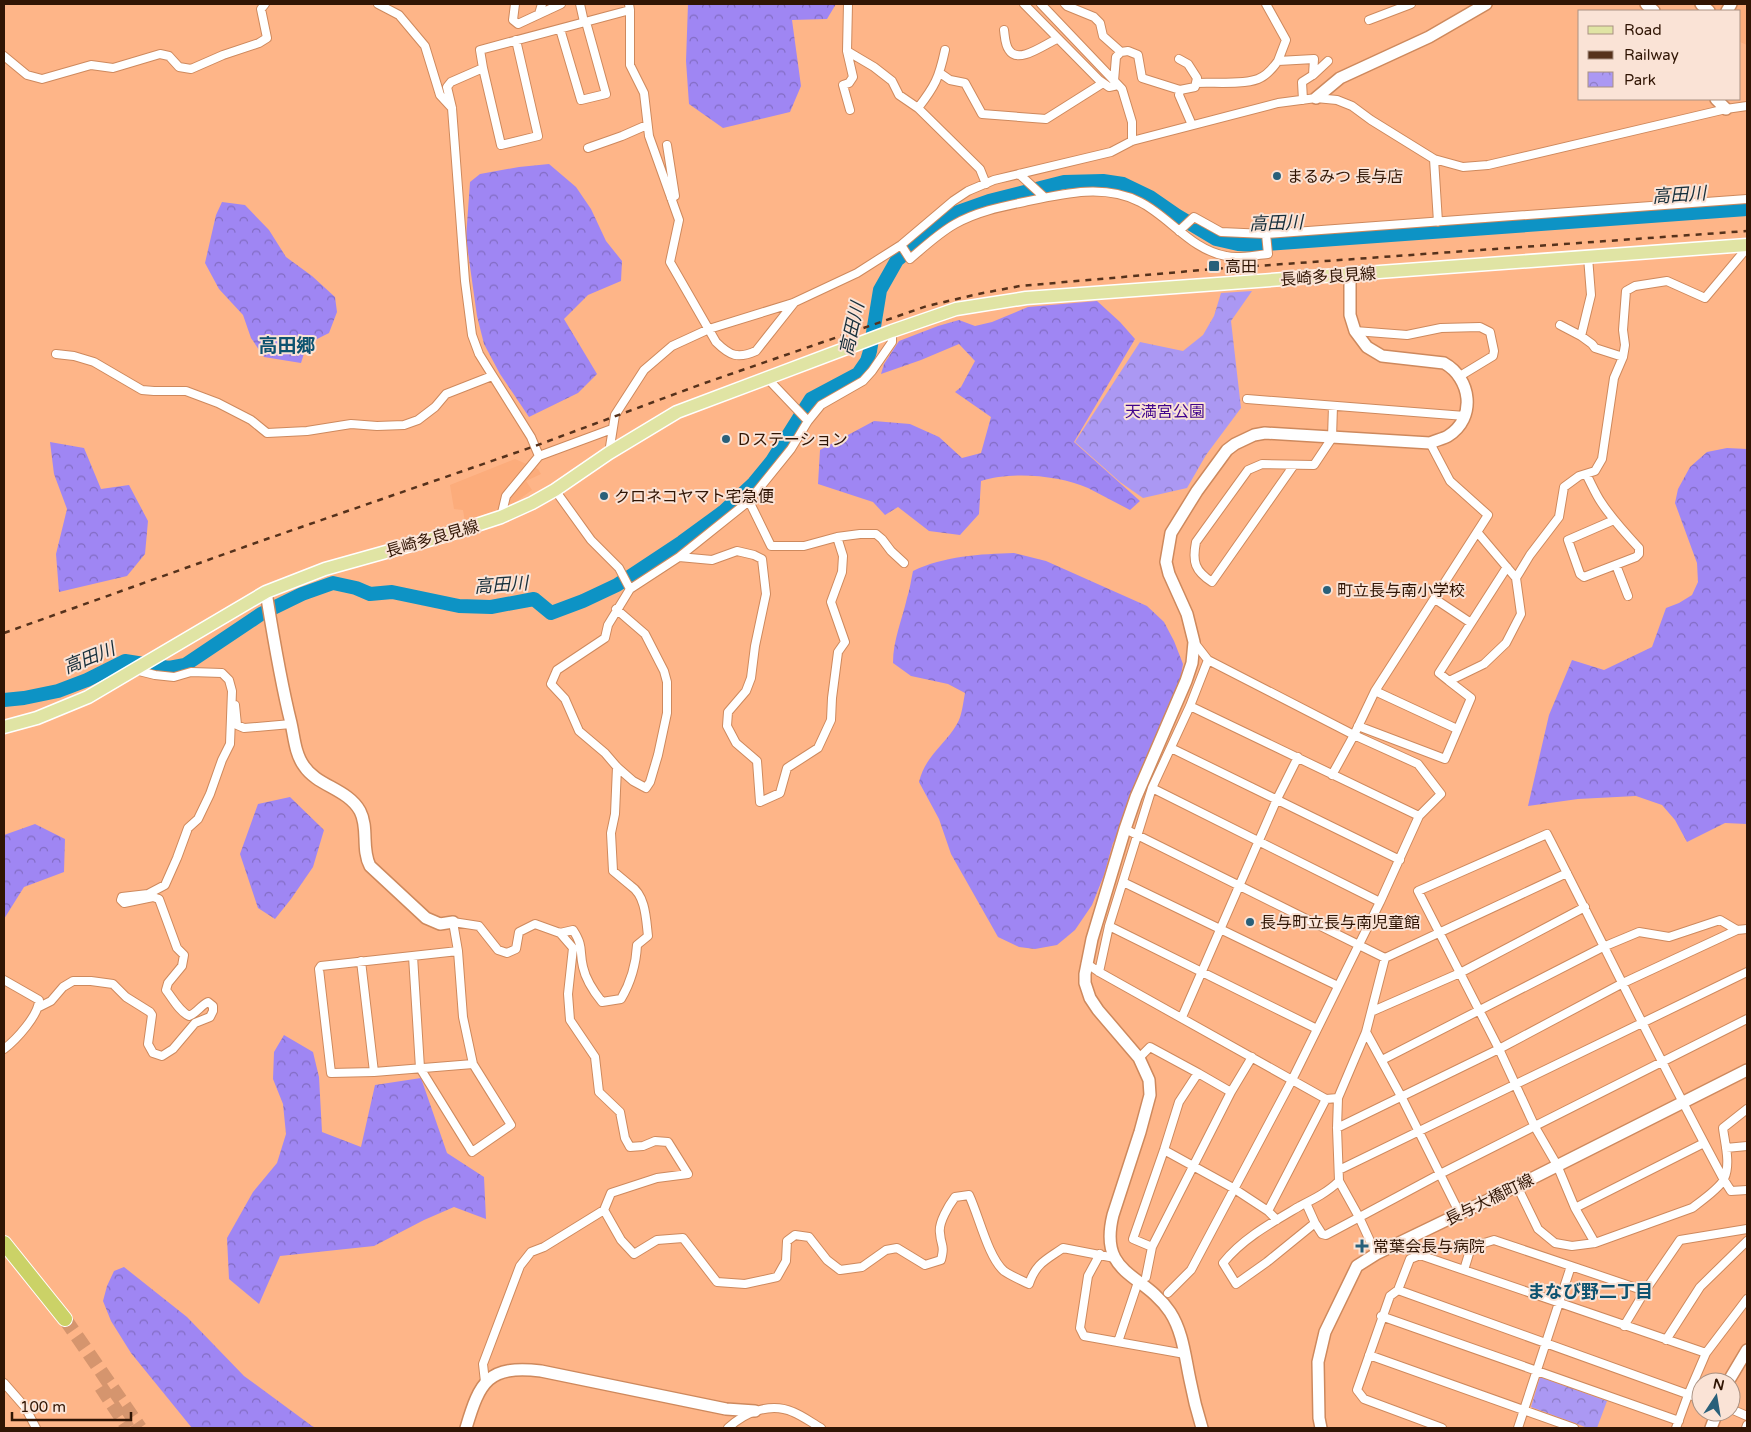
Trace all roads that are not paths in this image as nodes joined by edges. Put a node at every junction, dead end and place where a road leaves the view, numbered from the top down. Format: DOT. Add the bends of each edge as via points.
graph roads {
  1 [pos="265,4"];
  2 [pos="378,4"];
  3 [pos="515,4"];
  4 [pos="542,4"];
  5 [pos="562,4"];
  6 [pos="580,4"];
  7 [pos="848,4"];
  8 [pos="1024,4"];
  9 [pos="1041,4"];
  10 [pos="1065,4"];
  11 [pos="1266,4"];
  12 [pos="1411,4"];
  13 [pos="1486,4"];
  14 [pos="630,7"];
  15 [pos="539,14"];
  16 [pos="1369,20"];
  17 [pos="585,22"];
  18 [pos="560,29"];
  19 [pos="1004,30"];
  20 [pos="1057,39"];
  21 [pos="516,40"];
  22 [pos="945,50"];
  23 [pos="848,51"];
  24 [pos="1121,52"];
  25 [pos="4,56"];
  26 [pos="1179,59"];
  27 [pos="1278,61"];
  28 [pos="1328,61"];
  29 [pos="483,68"];
  30 [pos="940,73"];
  31 [pos="1313,74"];
  32 [pos="1103,83"];
  33 [pos="1116,83"];
  34 [pos="1196,83"];
  35 [pos="1180,90"];
  36 [pos="1316,98"];
  37 [pos="1303,100"];
  38 [pos="1717,100"];
  39 [pos="1747,106"];
  40 [pos="452,108"];
  41 [pos="918,108"];
  42 [pos="1726,109"];
  43 [pos="850,110"];
  44 [pos="647,125"];
  45 [pos="1192,125"];
  46 [pos="1132,141"];
  47 [pos="667,145"];
  48 [pos="588,148"];
  49 [pos="1434,159"];
  50 [pos="1019,174"];
  51 [pos="986,184"];
  52 [pos="1044,197"];
  53 [pos="671,198"];
  54 [pos="1747,199"];
  55 [pos="1438,222"];
  56 [pos="1179,231"];
  57 [pos="1266,234"];
  58 [pos="901,246"];
  59 [pos="1747,247"];
  60 [pos="1588,257"];
  61 [pos="1350,274"];
  62 [pos="794,302"];
  63 [pos="1560,325"];
  64 [pos="709,329"];
  65 [pos="1355,331"];
  66 [pos="888,332"];
  67 [pos="1581,336"];
  68 [pos="56,354"];
  69 [pos="1623,357"];
  70 [pos="492,376"];
  71 [pos="1460,376"];
  72 [pos="767,378"];
  73 [pos="1247,399"];
  74 [pos="1334,406"];
  75 [pos="1465,416"];
  76 [pos="808,421"];
  77 [pos="612,429"];
  78 [pos="1332,438"];
  79 [pos="1430,442"];
  80 [pos="609,453"];
  81 [pos="539,456"];
  82 [pos="1294,465"];
  83 [pos="1586,474"];
  84 [pos="555,490"];
  85 [pos="749,501"];
  86 [pos="501,517"];
  87 [pos="1614,520"];
  88 [pos="1478,533"];
  89 [pos="837,537"];
  90 [pos="678,557"];
  91 [pos="904,563"];
  92 [pos="1616,565"];
  93 [pos="1507,567"];
  94 [pos="1516,578"];
  95 [pos="629,587"];
  96 [pos="266,596"];
  97 [pos="1628,596"];
  98 [pos="1435,599"];
  99 [pos="616,609"];
  100 [pos="1471,623"];
  101 [pos="1194,642"];
  102 [pos="1208,660"];
  103 [pos="137,669"];
  104 [pos="1449,681"];
  105 [pos="1375,690"];
  106 [pos="232,691"];
  107 [pos="1190,706"];
  108 [pos="291,724"];
  109 [pos="1358,726"];
  110 [pos="4,728"];
  111 [pos="1457,729"];
  112 [pos="1354,735"];
  113 [pos="1171,748"];
  114 [pos="1298,757"];
  115 [pos="617,767"];
  116 [pos="1332,774"];
  117 [pos="1152,788"];
  118 [pos="1277,799"];
  119 [pos="1419,816"];
  120 [pos="1125,829"];
  121 [pos="1138,836"];
  122 [pos="1258,841"];
  123 [pos="1400,860"];
  124 [pos="1567,873"];
  125 [pos="1123,882"];
  126 [pos="1239,886"];
  127 [pos="1380,902"];
  128 [pos="1584,907"];
  129 [pos="453,922"];
  130 [pos="1109,926"];
  131 [pos="1220,929"];
  132 [pos="1747,929"];
  133 [pos="1737,930"];
  134 [pos="1440,932"];
  135 [pos="560,933"];
  136 [pos="1359,944"];
  137 [pos="1603,946"];
  138 [pos="458,951"];
  139 [pos="413,956"];
  140 [pos="1385,958"];
  141 [pos="361,961"];
  142 [pos="1086,963"];
  143 [pos="1099,972"];
  144 [pos="1747,972"];
  145 [pos="1202,973"];
  146 [pos="1460,973"];
  147 [pos="4,980"];
  148 [pos="1624,983"];
  149 [pos="1338,986"];
  150 [pos="39,1007"];
  151 [pos="1479,1010"];
  152 [pos="1372,1011"];
  153 [pos="1182,1017"];
  154 [pos="1747,1020"];
  155 [pos="1643,1023"];
  156 [pos="1317,1029"];
  157 [pos="1366,1032"];
  158 [pos="4,1049"];
  159 [pos="1499,1049"];
  160 [pos="1252,1057"];
  161 [pos="1139,1058"];
  162 [pos="1382,1060"];
  163 [pos="1662,1062"];
  164 [pos="473,1064"];
  165 [pos="420,1068"];
  166 [pos="1747,1070"];
  167 [pos="374,1072"];
  168 [pos="1198,1073"];
  169 [pos="1292,1080"];
  170 [pos="1516,1084"];
  171 [pos="1231,1092"];
  172 [pos="1338,1098"];
  173 [pos="1402,1098"];
  174 [pos="1326,1099"];
  175 [pos="1682,1102"];
  176 [pos="1747,1109"];
  177 [pos="1536,1127"];
  178 [pos="1337,1128"];
  179 [pos="1419,1132"];
  180 [pos="1704,1143"];
  181 [pos="1747,1146"];
  182 [pos="1726,1148"];
  183 [pos="1164,1150"];
  184 [pos="1557,1165"];
  185 [pos="1193,1167"];
  186 [pos="1339,1170"];
  187 [pos="1440,1174"];
  188 [pos="1724,1180"];
  189 [pos="1339,1181"];
  190 [pos="1517,1186"];
  191 [pos="1233,1188"];
  192 [pos="1747,1190"];
  193 [pos="1306,1203"];
  194 [pos="1575,1208"];
  195 [pos="604,1210"];
  196 [pos="1268,1211"];
  197 [pos="1460,1214"];
  198 [pos="1358,1217"];
  199 [pos="1277,1220"];
  200 [pos="1315,1223"];
  201 [pos="1744,1230"];
  202 [pos="1746,1241"];
  203 [pos="4,1243"];
  204 [pos="1595,1243"];
  205 [pos="1152,1248"];
  206 [pos="4,1252"];
  207 [pos="1100,1254"];
  208 [pos="1376,1254"];
  209 [pos="1115,1258"];
  210 [pos="1571,1266"];
  211 [pos="1464,1270"];
  212 [pos="1142,1279"];
  213 [pos="1398,1290"];
  214 [pos="1645,1291"];
  215 [pos="1168,1293"];
  216 [pos="1747,1299"];
  217 [pos="1559,1302"];
  218 [pos="1381,1316"];
  219 [pos="1624,1326"];
  220 [pos="1666,1340"];
  221 [pos="1118,1342"];
  222 [pos="1545,1344"];
  223 [pos="1747,1350"];
  224 [pos="1706,1353"];
  225 [pos="1185,1354"];
  226 [pos="1369,1355"];
  227 [pos="1536,1372"];
  228 [pos="1734,1372"];
  229 [pos="485,1382"];
  230 [pos="4,1383"];
  231 [pos="1688,1395"];
  232 [pos="1691,1396"];
  233 [pos="1524,1410"];
  234 [pos="755,1411"];
  235 [pos="1678,1425"];
  236 [pos="36,1428"];
  237 [pos="466,1428"];
  238 [pos="728,1428"];
  239 [pos="821,1428"];
  240 [pos="1202,1428"];
  241 [pos="1322,1428"];
  242 [pos="1440,1428"];
  243 [pos="1518,1428"];
  244 [pos="1574,1428"];
  1 -- 25 [label="street" via="261,9 267,38 191,69 180,67 169,56 160,54 113,68 91,65 42,79 27,75"];
  2 -- 40 [label="street" via="399,15 425,46 440,95"];
  3 -- 15 [label="street" via="513,20 518,24"];
  4 -- 15 [label="street"];
  5 -- 15 [label="street"];
  6 -- 17 [label="street"];
  7 -- 23 [label="street"];
  8 -- 20 [label="street"];
  9 -- 33 [label="street"];
  10 -- 24 [label="street" via="1094,17 1100,23 1103,36"];
  11 -- 27 [label="street" via="1286,40"];
  12 -- 16 [label="street"];
  13 -- 36 [label="street" via="1429,37 1340,78"];
  14 -- 17 [label="street"];
  14 -- 44 [label="street" via="630,66 644,93"];
  17 -- 18 [label="street"];
  17 -- 18 [label="street" via="606,94 581,100"];
  18 -- 21 [label="street"];
  19 -- 20 [label="street" via="1008,49 1018,56"];
  20 -- 32 [label="street"];
  21 -- 29 [label="street" via="480,50"];
  21 -- 29 [label="street" via="538,136 501,145"];
  22 -- 30 [label="street"];
  23 -- 41 [label="street" via="892,81 899,95"];
  23 -- 43 [label="street" via="853,76 849,83 842,85"];
  24 -- 33 [label="street" via="1116,57"];
  24 -- 35 [label="street" via="1138,55 1142,78"];
  26 -- 34 [label="street" via="1193,70"];
  27 -- 31 [label="street" via="1314,59"];
  27 -- 34 [label="street" via="1259,79"];
  28 -- 31 [label="street"];
  29 -- 40 [label="street" via="451,82 447,87"];
  30 -- 32 [label="street" via="950,80 965,83 982,114 1023,118 1046,119"];
  30 -- 41 [label="street"];
  31 -- 37 [label="street" via="1302,82"];
  32 -- 33 [label="street" via="1109,87"];
  33 -- 46 [label="street" via="1122,89 1132,122"];
  34 -- 35 [label="street"];
  35 -- 45 [label="street" via="1179,95"];
  36 -- 37 [label="street"];
  36 -- 49 [label="street" via="1337,100 1352,106"];
  37 -- 45 [label="street" via="1278,102"];
  38 -- 42 [label="street"];
  39 -- 42 [label="street"];
  40 -- 70 [label="street" via="472,335"];
  41 -- 51 [label="street" via="980,169"];
  42 -- 49 [label="street" via="1488,166 1463,167"];
  44 -- 48 [label="street"];
  44 -- 53 [label="street"];
  45 -- 46 [label="street"];
  46 -- 50 [label="street" via="1110,152"];
  47 -- 53 [label="street" via="675,196"];
  49 -- 55 [label="street"];
  50 -- 51 [label="street"];
  50 -- 52 [label="street"];
  51 -- 58 [label="street" via="953,201"];
  52 -- 56 [label="street" via="1085,192 1116,193 1158,212"];
  52 -- 58 [label="street" via="975,214 954,224 910,259"];
  53 -- 64 [label="street" via="679,220 670,262"];
  54 -- 55 [label="street"];
  55 -- 57 [label="street"];
  56 -- 57 [label="street" via="1194,217 1222,232"];
  56 -- 57 [label="street" via="1209,250 1226,256 1268,254"];
  58 -- 62 [label="street" via="857,273"];
  59 -- 60 [label="main road, 長崎多良見線"];
  59 -- 69 [label="street" via="1705,298 1667,281 1635,286 1626,291"];
  60 -- 61 [label="main road, 長崎多良見線"];
  60 -- 67 [label="street" via="1591,295"];
  61 -- 65 [label="street" via="1350,315"];
  61 -- 66 [label="main road, 長崎多良見線" via="1026,298 956,310"];
  62 -- 64 [label="street"];
  62 -- 64 [label="street" via="756,351 747,355 727,353"];
  63 -- 67 [label="street"];
  64 -- 77 [label="street" via="672,346 644,370 615,415"];
  65 -- 71 [label="street" via="1367,347 1382,356 1444,362"];
  65 -- 71 [label="street" via="1407,335 1441,328 1480,326 1490,332 1493,356"];
  66 -- 72 [label="main road, 長崎多良見線"];
  66 -- 76 [label="street" via="892,342 863,381 820,405"];
  67 -- 69 [label="street" via="1595,348"];
  68 -- 70 [label="street" via="94,362 142,390 186,391 251,420 267,433 351,424 404,425 418,420 446,394"];
  69 -- 83 [label="street" via="1614,378 1602,459 1595,471"];
  70 -- 81 [label="street" via="531,437"];
  71 -- 75 [label="street" via="1468,399"];
  72 -- 76 [label="street"];
  72 -- 80 [label="main road, 長崎多良見線" via="677,412"];
  73 -- 74 [label="street"];
  74 -- 75 [label="street"];
  74 -- 78 [label="street"];
  75 -- 79 [label="street" via="1448,436"];
  76 -- 85 [label="street" via="791,449"];
  77 -- 80 [label="street"];
  77 -- 81 [label="street"];
  78 -- 79 [label="street"];
  78 -- 82 [label="street" via="1314,465"];
  78 -- 101 [label="street" via="1254,435 1227,450 1197,491 1171,533 1166,562 1187,614"];
  79 -- 88 [label="street" via="1450,481 1488,515"];
  80 -- 84 [label="main road, 長崎多良見線"];
  81 -- 86 [label="street" via="506,496"];
  82 -- 82 [label="street" via="1262,464 1248,470 1196,542 1195,565 1201,575 1212,582"];
  83 -- 87 [label="street"];
  83 -- 94 [label="street" via="1564,487 1559,517"];
  84 -- 86 [label="main road, 長崎多良見線"];
  84 -- 95 [label="street" via="591,540 619,568"];
  85 -- 89 [label="street" via="771,546 804,546"];
  85 -- 90 [label="street"];
  86 -- 96 [label="main road, 長崎多良見線" via="325,568"];
  87 -- 92 [label="street" via="1639,548 1636,557"];
  87 -- 92 [label="street" via="1568,540 1584,577"];
  88 -- 93 [label="street"];
  88 -- 98 [label="street"];
  89 -- 90 [label="street" via="843,556 842,572 831,602 846,642 838,652 831,720 818,748 787,768 780,793 760,802 757,761 736,743 727,726 728,712 746,691 751,678 766,594 762,559 737,552 712,560"];
  89 -- 91 [label="street" via="876,534"];
  90 -- 95 [label="street"];
  92 -- 97 [label="street"];
  93 -- 94 [label="street"];
  93 -- 100 [label="street"];
  94 -- 104 [label="street" via="1521,614 1506,643 1484,664"];
  95 -- 99 [label="street"];
  96 -- 103 [label="main road, 長崎多良見線"];
  96 -- 108 [label="street"];
  98 -- 100 [label="street"];
  98 -- 105 [label="street"];
  99 -- 115 [label="street" via="605,638 557,670 551,684 565,699 579,731"];
  99 -- 115 [label="street" via="645,634 664,670 668,694 658,755 646,788"];
  100 -- 104 [label="street" via="1439,673"];
  101 -- 102 [label="street"];
  101 -- 120 [label="street" via="1186,681"];
  102 -- 107 [label="street"];
  102 -- 112 [label="street"];
  103 -- 106 [label="street" via="174,677 191,672 222,673 229,680"];
  103 -- 110 [label="main road, 長崎多良見線" via="88,698"];
  104 -- 111 [label="street" via="1471,698"];
  105 -- 109 [label="street"];
  105 -- 111 [label="street"];
  106 -- 108 [label="street" via="237,725 244,728"];
  106 -- 150 [label="street" via="230,744 198,819 188,828 165,885 148,894 122,897 121,900 124,903 153,897 159,899 177,948 184,955 182,966 166,990 183,1013 189,1016 208,1002 213,1006 213,1012 195,1023 173,1049 162,1056 153,1053 148,1044 150,1012 126,998 113,984 74,981"];
  107 -- 113 [label="street"];
  107 -- 114 [label="street"];
  108 -- 129 [label="street" via="303,766 359,808 363,817 365,858 370,866 426,918 440,924"];
  109 -- 111 [label="street" via="1445,759"];
  109 -- 112 [label="street"];
  112 -- 116 [label="street"];
  112 -- 119 [label="street" via="1418,764 1441,794"];
  113 -- 117 [label="street"];
  113 -- 118 [label="street"];
  114 -- 116 [label="street"];
  114 -- 118 [label="street"];
  115 -- 135 [label="street" via="611,833 613,871 632,886 642,900 648,936 637,945 636,962 621,999 602,1002 592,990 583,968 580,941 573,930"];
  116 -- 119 [label="street"];
  117 -- 121 [label="street"];
  117 -- 122 [label="street"];
  118 -- 122 [label="street"];
  118 -- 123 [label="street"];
  119 -- 123 [label="street"];
  120 -- 121 [label="street"];
  120 -- 142 [label="street"];
  121 -- 125 [label="street"];
  121 -- 126 [label="street"];
  122 -- 126 [label="street"];
  122 -- 127 [label="street"];
  123 -- 127 [label="street"];
  124 -- 128 [label="street"];
  124 -- 134 [label="street"];
  124 -- 134 [label="street" via="1547,834 1418,891"];
  125 -- 130 [label="street"];
  125 -- 131 [label="street"];
  126 -- 131 [label="street"];
  126 -- 136 [label="street"];
  127 -- 136 [label="street"];
  128 -- 137 [label="street"];
  128 -- 146 [label="street"];
  129 -- 135 [label="street" via="479,926 498,950 506,953 516,949 519,932 535,924"];
  129 -- 138 [label="street"];
  130 -- 143 [label="street"];
  130 -- 145 [label="street"];
  131 -- 145 [label="street"];
  131 -- 149 [label="street"];
  132 -- 133 [label="street"];
  133 -- 137 [label="street" via="1720,920 1669,937 1639,932"];
  133 -- 148 [label="street"];
  134 -- 140 [label="street"];
  134 -- 146 [label="street"];
  135 -- 195 [label="street" via="573,948 568,994 570,1020 595,1057 598,1092 620,1112 630,1147 655,1141 668,1142 688,1174 657,1178 611,1193"];
  136 -- 140 [label="street"];
  136 -- 149 [label="street"];
  137 -- 148 [label="street"];
  137 -- 151 [label="street"];
  138 -- 139 [label="street"];
  138 -- 164 [label="street" via="463,1017"];
  139 -- 141 [label="street"];
  139 -- 165 [label="street"];
  140 -- 152 [label="street"];
  141 -- 167 [label="street"];
  141 -- 167 [label="street" via="320,966 319,969 331,1072"];
  142 -- 143 [label="street"];
  142 -- 161 [label="street" via="1085,983 1090,998"];
  143 -- 153 [label="street"];
  144 -- 155 [label="street"];
  145 -- 153 [label="street"];
  145 -- 156 [label="street"];
  146 -- 151 [label="street"];
  146 -- 152 [label="street"];
  147 -- 150 [label="street" via="39,1000"];
  148 -- 155 [label="street"];
  148 -- 159 [label="street"];
  149 -- 156 [label="street"];
  150 -- 158 [label="street" via="14,1041"];
  151 -- 159 [label="street"];
  151 -- 162 [label="street"];
  152 -- 157 [label="street"];
  153 -- 160 [label="street"];
  154 -- 163 [label="street"];
  155 -- 163 [label="street"];
  155 -- 170 [label="street"];
  156 -- 169 [label="street"];
  157 -- 162 [label="street"];
  157 -- 172 [label="street"];
  159 -- 170 [label="street"];
  159 -- 173 [label="street"];
  160 -- 169 [label="street"];
  160 -- 171 [label="street"];
  161 -- 168 [label="street" via="1150,1046"];
  161 -- 209 [label="street" via="1149,1080 1150,1095 1110,1228 1110,1244"];
  162 -- 173 [label="street"];
  163 -- 175 [label="street"];
  163 -- 177 [label="street"];
  164 -- 165 [label="street"];
  164 -- 165 [label="street" via="511,1125 472,1152"];
  165 -- 167 [label="street"];
  166 -- 175 [label="street, 長与大橋町線"];
  168 -- 171 [label="street"];
  168 -- 183 [label="street" via="1178,1102"];
  169 -- 174 [label="street"];
  169 -- 191 [label="street"];
  170 -- 177 [label="street"];
  170 -- 179 [label="street"];
  171 -- 185 [label="street"];
  172 -- 174 [label="street"];
  172 -- 178 [label="street"];
  173 -- 178 [label="street"];
  173 -- 179 [label="street"];
  174 -- 196 [label="street"];
  175 -- 180 [label="street"];
  175 -- 184 [label="street, 長与大橋町線"];
  176 -- 182 [label="street" via="1723,1128"];
  177 -- 184 [label="street"];
  177 -- 187 [label="street"];
  178 -- 186 [label="street"];
  179 -- 186 [label="street"];
  179 -- 187 [label="street"];
  180 -- 188 [label="street"];
  180 -- 194 [label="street"];
  181 -- 182 [label="street"];
  182 -- 188 [label="street"];
  183 -- 185 [label="street"];
  183 -- 205 [label="street" via="1133,1239"];
  184 -- 190 [label="street, 長与大橋町線"];
  184 -- 194 [label="street"];
  185 -- 191 [label="street"];
  185 -- 205 [label="street"];
  186 -- 189 [label="street"];
  187 -- 197 [label="street"];
  187 -- 198 [label="street"];
  188 -- 192 [label="street" via="1731,1191"];
  188 -- 204 [label="street" via="1692,1208"];
  189 -- 193 [label="street" via="1332,1189"];
  189 -- 198 [label="street"];
  190 -- 197 [label="street, 長与大橋町線"];
  190 -- 204 [label="street" via="1538,1229 1546,1237 1555,1243 1572,1246"];
  191 -- 196 [label="street"];
  191 -- 215 [label="street" via="1191,1270"];
  193 -- 199 [label="street"];
  193 -- 200 [label="street"];
  194 -- 204 [label="street"];
  195 -- 207 [label="street" via="621,1240 634,1254 658,1240 682,1238 717,1282 745,1284 777,1277 786,1261 786,1241 795,1235 809,1237 827,1260 840,1270 862,1266 886,1250 897,1248 925,1265 941,1260 944,1246 939,1231 947,1208 955,1197 969,1195 991,1253 1004,1270 1029,1284 1038,1265 1063,1248"];
  195 -- 229 [label="street" via="531,1252 520,1266 483,1364"];
  196 -- 199 [label="street"];
  197 -- 208 [label="street, 長与大橋町線"];
  198 -- 200 [label="street" via="1326,1235"];
  198 -- 208 [label="street"];
  199 -- 200 [label="street" via="1234,1250 1223,1264 1236,1284"];
  201 -- 202 [label="street"];
  201 -- 214 [label="street" via="1680,1240"];
  202 -- 220 [label="street" via="1700,1286"];
  203 -- 206 [label="highway" via="62,1321"];
  205 -- 212 [label="street"];
  207 -- 209 [label="street"];
  207 -- 221 [label="street" via="1088,1276 1080,1328 1084,1336"];
  208 -- 241 [label="street, 長与大橋町線" via="1356,1266 1325,1332 1318,1362"];
  209 -- 212 [label="street" via="1121,1268"];
  210 -- 211 [label="street" via="1494,1240 1471,1247"];
  210 -- 214 [label="street"];
  210 -- 217 [label="street"];
  211 -- 213 [label="street" via="1420,1255 1410,1259"];
  211 -- 217 [label="street"];
  212 -- 221 [label="street"];
  212 -- 225 [label="street" via="1176,1323"];
  213 -- 218 [label="street" via="1390,1296"];
  213 -- 222 [label="street"];
  214 -- 219 [label="street"];
  216 -- 224 [label="street"];
  217 -- 219 [label="street"];
  217 -- 222 [label="street"];
  218 -- 226 [label="street"];
  218 -- 227 [label="street"];
  219 -- 220 [label="street"];
  220 -- 224 [label="street"];
  221 -- 225 [label="street"];
  222 -- 227 [label="street"];
  222 -- 231 [label="street"];
  223 -- 228 [label="street"];
  224 -- 231 [label="street"];
  225 -- 240 [label="street"];
  226 -- 233 [label="street"];
  226 -- 242 [label="street" via="1357,1390 1364,1400"];
  227 -- 233 [label="street"];
  227 -- 235 [label="street"];
  229 -- 234 [label="street" via="511,1369 524,1369"];
  229 -- 237 [label="street" via="478,1392"];
  230 -- 236 [label="street" via="25,1407"];
  231 -- 232 [label="street"];
  231 -- 235 [label="street"];
  233 -- 243 [label="street"];
  233 -- 244 [label="street"];
  234 -- 238 [label="street"];
  234 -- 239 [label="street" via="773,1408 792,1412"];
}
